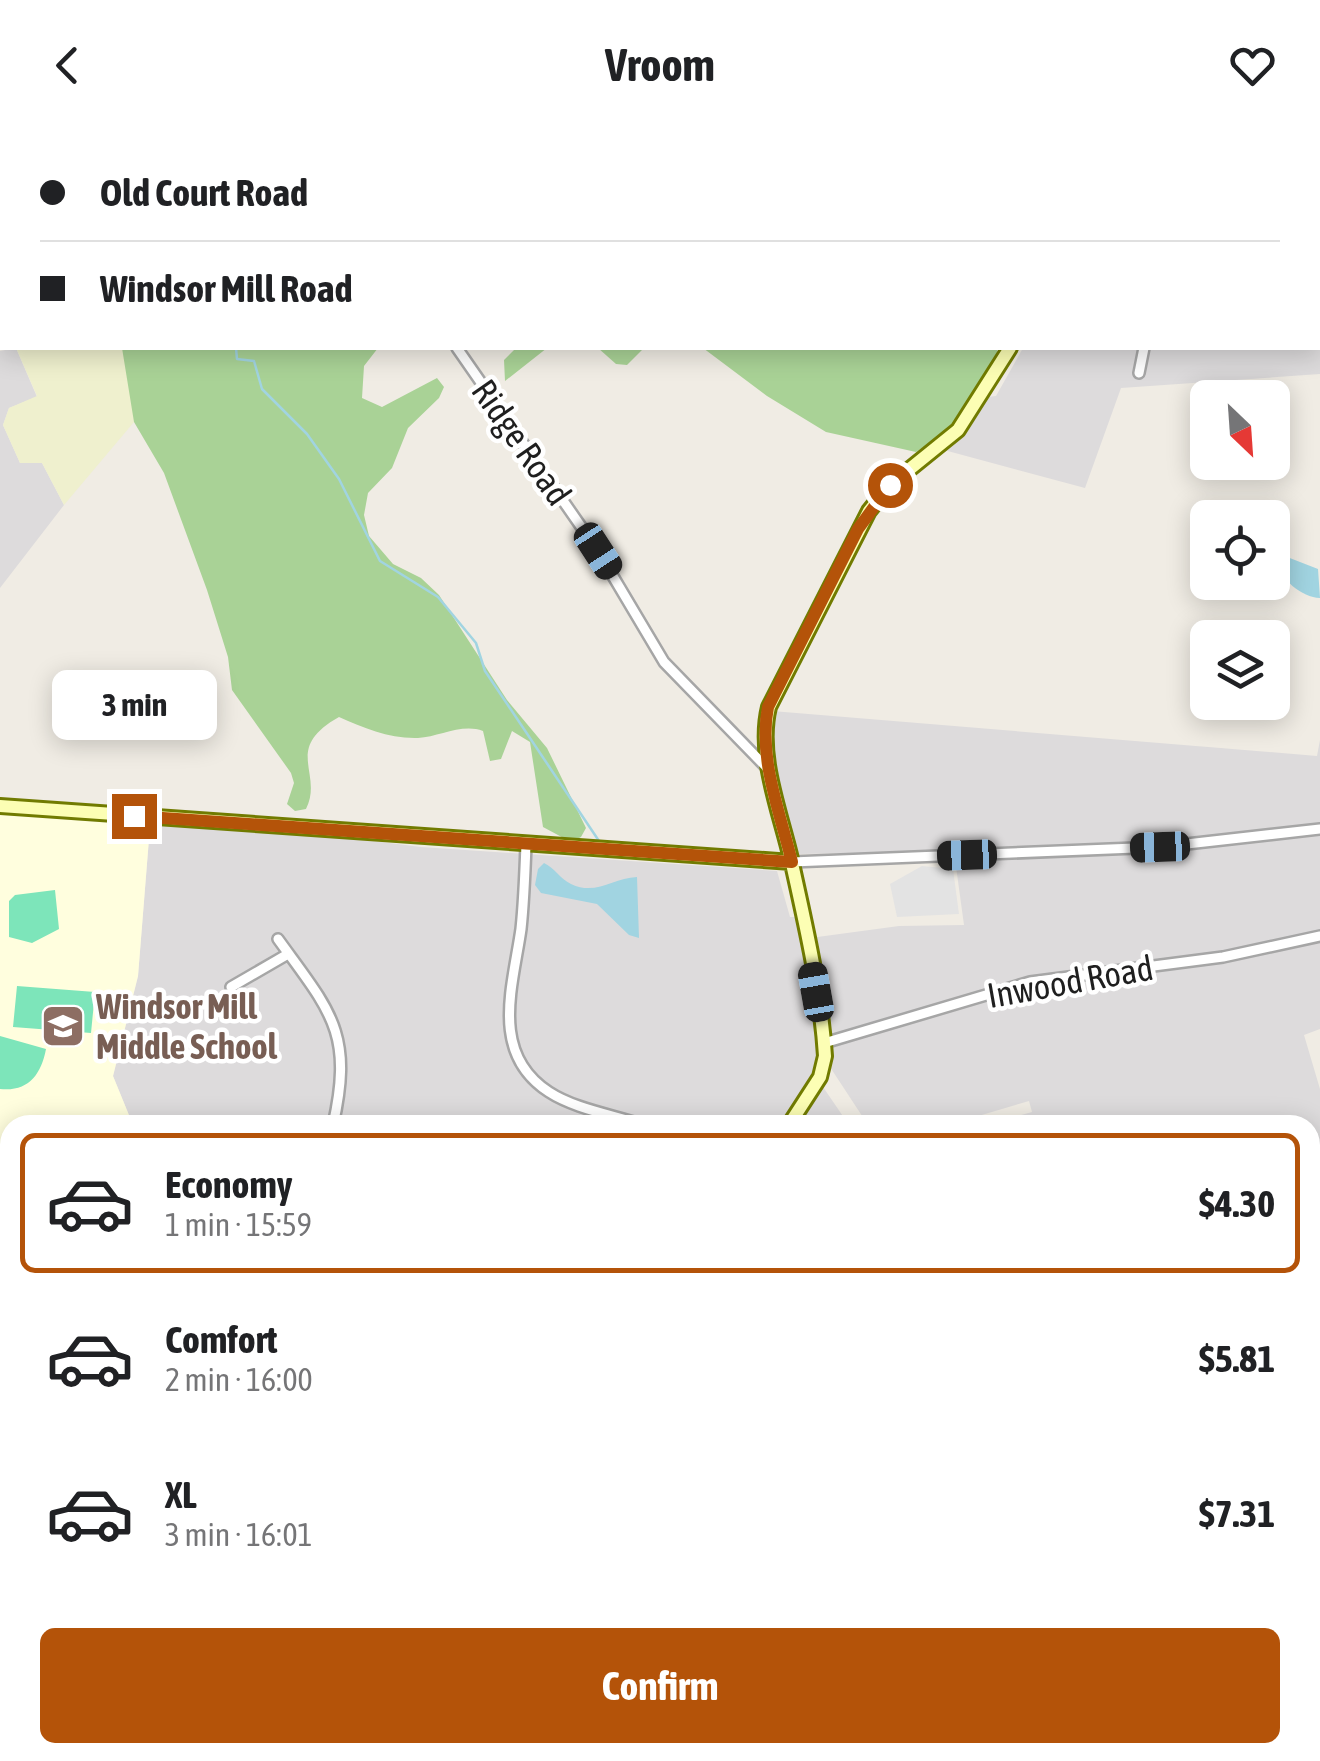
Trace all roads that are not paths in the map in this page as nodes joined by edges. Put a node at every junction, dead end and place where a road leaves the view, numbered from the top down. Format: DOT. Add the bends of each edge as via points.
graph roads {
  1 [pos="458,350"];
  2 [pos="1009,350"];
  3 [pos="1144,350"];
  4 [pos="1139,373"];
  5 [pos="770,771"];
  6 [pos="0,806"];
  7 [pos="1320,829"];
  8 [pos="526,844"];
  9 [pos="792,862"];
  10 [pos="1320,936"];
  11 [pos="278,939"];
  12 [pos="288,954"];
  13 [pos="231,987"];
  14 [pos="824,1043"];
  15 [pos="335,1115"];
  16 [pos="616,1115"];
  17 [pos="795,1115"];
  1 -- 5 [label="street, Ridge Road" via="598,551 664,662"];
  2 -- 5 [label="main road" via="958,430 890,485 858,529 772,696 765,730"];
  3 -- 4 [label="street"];
  5 -- 9 [label="main road"];
  6 -- 8 [label="main road"];
  7 -- 9 [label="street" via="1160,847"];
  8 -- 9 [label="main road"];
  8 -- 16 [label="street" via="508,1017 512,1045 548,1091"];
  9 -- 14 [label="main road"];
  10 -- 14 [label="street, Inwood Road" via="1210,960 1030,982"];
  11 -- 12 [label="street"];
  12 -- 13 [label="street"];
  12 -- 15 [label="street" via="338,1033 343,1072"];
  14 -- 17 [label="main road" via="820,1077"];
}
